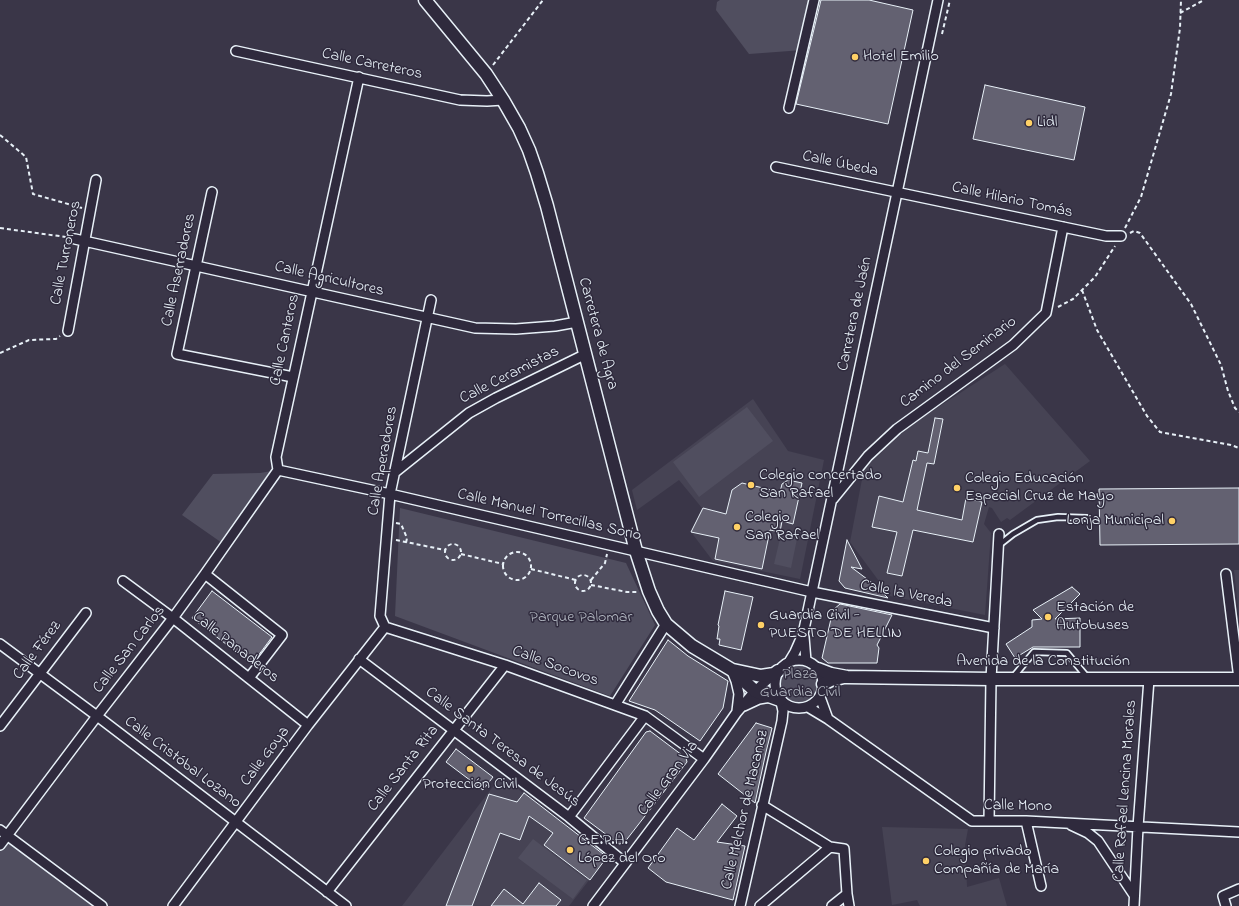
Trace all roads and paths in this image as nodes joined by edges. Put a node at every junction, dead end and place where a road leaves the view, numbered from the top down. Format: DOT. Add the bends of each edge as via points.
graph roads {
  1 [pos="425,0"];
  2 [pos="544,0"];
  3 [pos="814,0"];
  4 [pos="938,0"];
  5 [pos="1181,0"];
  6 [pos="1204,0"];
  7 [pos="1180,13"];
  8 [pos="236,51"];
  9 [pos="486,74"];
  10 [pos="359,77"];
  11 [pos="503,100"];
  12 [pos="790,108"];
  13 [pos="0,135"];
  14 [pos="776,166"];
  15 [pos="96,180"];
  16 [pos="212,192"];
  17 [pos="897,193"];
  18 [pos="90,210"];
  19 [pos="1063,227"];
  20 [pos="0,228"];
  21 [pos="1121,236"];
  22 [pos="80,240"];
  23 [pos="196,266"];
  24 [pos="1082,290"];
  25 [pos="312,291"];
  26 [pos="431,300"];
  27 [pos="1046,313"];
  28 [pos="427,318"];
  29 [pos="577,322"];
  30 [pos="68,331"];
  31 [pos="0,353"];
  32 [pos="586,354"];
  33 [pos="293,377"];
  34 [pos="1239,412"];
  35 [pos="1239,448"];
  36 [pos="278,470"];
  37 [pos="394,473"];
  38 [pos="390,494"];
  39 [pos="831,501"];
  40 [pos="1087,518"];
  41 [pos="388,523"];
  42 [pos="999,534"];
  43 [pos="387,539"];
  44 [pos="406,543"];
  45 [pos="999,544"];
  46 [pos="610,545"];
  47 [pos="445,550"];
  48 [pos="636,551"];
  49 [pos="461,554"];
  50 [pos="503,564"];
  51 [pos="531,569"];
  52 [pos="206,574"];
  53 [pos="1226,574"];
  54 [pos="576,580"];
  55 [pos="591,580"];
  56 [pos="123,581"];
  57 [pos="591,585"];
  58 [pos="649,591"];
  59 [pos="812,592"];
  60 [pos="86,613"];
  61 [pos="173,618"];
  62 [pos="666,624"];
  63 [pos="385,627"];
  64 [pos="994,628"];
  65 [pos="803,634"];
  66 [pos="0,644"];
  67 [pos="359,659"];
  68 [pos="806,661"];
  69 [pos="789,662"];
  70 [pos="505,665"];
  71 [pos="818,669"];
  72 [pos="732,670"];
  73 [pos="776,672"];
  74 [pos="40,674"];
  75 [pos="847,677"];
  76 [pos="250,678"];
  77 [pos="991,679"];
  78 [pos="1012,679"];
  79 [pos="1088,679"];
  80 [pos="1149,679"];
  81 [pos="1239,679"];
  82 [pos="823,684"];
  83 [pos="755,691"];
  84 [pos="820,697"];
  85 [pos="778,700"];
  86 [pos="615,705"];
  87 [pos="808,707"];
  88 [pos="794,708"];
  89 [pos="739,710"];
  90 [pos="97,716"];
  91 [pos="645,716"];
  92 [pos="828,719"];
  93 [pos="782,721"];
  94 [pos="308,725"];
  95 [pos="0,726"];
  96 [pos="454,730"];
  97 [pos="704,759"];
  98 [pos="762,805"];
  99 [pos="569,817"];
  100 [pos="989,821"];
  101 [pos="1026,821"];
  102 [pos="236,822"];
  103 [pos="1068,823"];
  104 [pos="1138,827"];
  105 [pos="1239,832"];
  106 [pos="4,833"];
  107 [pos="0,845"];
  108 [pos="830,847"];
  109 [pos="625,863"];
  110 [pos="1041,886"];
  111 [pos="1239,889"];
  112 [pos="327,892"];
  113 [pos="847,894"];
  114 [pos="1134,895"];
  115 [pos="102,906"];
  116 [pos="173,906"];
  117 [pos="346,906"];
  118 [pos="592,906"];
  119 [pos="740,906"];
  120 [pos="760,906"];
  121 [pos="832,906"];
  122 [pos="849,906"];
  123 [pos="1134,906"];
  124 [pos="1226,906"];
  1 -- 9 [label="street, Carretera de Agra"];
  2 -- 9 [label="path"];
  3 -- 12 [label="street"];
  4 -- 17 [label="street, Carretera de Jaén"];
  5 -- 7 [label="path"];
  6 -- 7 [label="path"];
  7 -- 21 [label="path" via="1171,94 1141,197"];
  8 -- 10 [label="street, Calle Carreteros"];
  9 -- 11 [label="street, Carretera de Agra"];
  10 -- 11 [label="street, Calle Carreteros" via="460,100"];
  10 -- 25 [label="street, Calle Canteros"];
  11 -- 29 [label="street, Carretera de Agra" via="519,128 537,173"];
  13 -- 18 [label="path" via="26,157 33,194"];
  14 -- 17 [label="street, Calle Úbeda"];
  15 -- 18 [label="street, Calle Turroneros"];
  16 -- 23 [label="street, Calle Aserradores"];
  17 -- 19 [label="street, Calle Hilario Tomás"];
  17 -- 39 [label="street, Carretera de Jaén"];
  18 -- 22 [label="street, Calle Turroneros"];
  19 -- 21 [label="street, Calle Hilario Tomás" via="1106,236"];
  19 -- 27 [label="street"];
  20 -- 22 [label="path"];
  21 -- 24 [label="path" via="1095,277"];
  21 -- 34 [label="path" via="1134,231 1140,233 1191,304 1212,344 1228,391"];
  22 -- 23 [label="street, Calle Agricultores"];
  22 -- 30 [label="street, Calle Turroneros"];
  23 -- 25 [label="street, Calle Agricultores"];
  23 -- 33 [label="street, Calle Aserradores" via="177,354"];
  24 -- 27 [label="path" via="1073,299"];
  24 -- 35 [label="path" via="1097,330 1147,416 1160,432"];
  25 -- 28 [label="street, Calle Agricultores"];
  25 -- 33 [label="street, Calle Canteros"];
  26 -- 28 [label="street, Calle Aperadores"];
  27 -- 39 [label="street, Camino del Seminario" via="1013,345 897,429 868,456"];
  28 -- 29 [label="street, Calle Agricultores" via="475,328 516,329"];
  28 -- 37 [label="street, Calle Aperadores"];
  29 -- 32 [label="street, Carretera de Agra"];
  30 -- 31 [label="path" via="56,338 29,340"];
  32 -- 37 [label="street, Calle Ceramistas" via="468,413"];
  32 -- 48 [label="street, Carretera de Agra"];
  33 -- 36 [label="street, Calle Canteros" via="276,457"];
  36 -- 38 [label="street, Calle Manuel Torrecillas Sorio"];
  36 -- 52 [label="street, Calle San Carlos"];
  37 -- 38 [label="street, Calle Aperadores"];
  38 -- 41 [label="street, Calle Aperadores"];
  38 -- 46 [label="street, Calle Manuel Torrecillas Sorio"];
  39 -- 59 [label="street, Carretera de Jaén"];
  40 -- 45 [label="lane" via="1058,517 1037,520"];
  41 -- 43 [label="street, Calle Aperadores"];
  41 -- 44 [label="path" via="401,524 407,538"];
  42 -- 45 [label="street"];
  43 -- 44 [label="path"];
  43 -- 63 [label="street, Calle Aperadores" via="380,616"];
  44 -- 47 [label="path"];
  45 -- 64 [label="street"];
  46 -- 48 [label="street, Calle Manuel Torrecillas Sorio"];
  46 -- 55 [label="path" via="605,563"];
  47 -- 49 [label="path" via="446,556 450,559 456,559"];
  47 -- 49 [label="path" via="455,544 461,549"];
  48 -- 58 [label="street, Carretera de Agra"];
  48 -- 59 [label="street, Calle Manuel Torrecillas Sorio"];
  49 -- 50 [label="path"];
  50 -- 51 [label="path" via="506,576 515,580 524,579"];
  50 -- 51 [label="path" via="509,554 518,552 529,558"];
  51 -- 54 [label="path"];
  52 -- 61 [label="street, Calle San Carlos"];
  52 -- 76 [label="street" via="282,635"];
  53 -- 81 [label="street"];
  54 -- 55 [label="path" via="583,575"];
  54 -- 57 [label="path" via="576,587 580,590 586,590"];
  55 -- 57 [label="path"];
  56 -- 61 [label="street, Calle Panaderos"];
  57 -- 58 [label="path" via="627,592"];
  58 -- 62 [label="street, Carretera de Agra"];
  59 -- 64 [label="street, Calle la Vereda"];
  59 -- 65 [label="street, Carretera de Jaén"];
  60 -- 74 [label="street, Calle Férez"];
  61 -- 76 [label="street, Calle Panaderos"];
  61 -- 90 [label="street, Calle San Carlos"];
  62 -- 72 [label="street, Carretera de Agra" via="692,646"];
  62 -- 86 [label="street"];
  63 -- 67 [label="street, Calle Goya"];
  63 -- 70 [label="street, Calle Socovos"];
  64 -- 77 [label="street"];
  65 -- 68 [label="street, Carretera de Jaén"];
  65 -- 69 [label="street, Carretera de Jaén"];
  66 -- 74 [label="street, Calle Cristóbal Lozano"];
  67 -- 94 [label="street, Calle Goya"];
  67 -- 96 [label="street, Calle Santa Teresa de Jesús"];
  68 -- 69 [label="street"];
  68 -- 71 [label="street"];
  69 -- 73 [label="street"];
  70 -- 86 [label="street, Calle Socovos"];
  70 -- 96 [label="street, Calle Santa Rita"];
  71 -- 75 [label="street, Avenida de la Constitución"];
  71 -- 82 [label="street"];
  72 -- 73 [label="street, Carretera de Agra" via="756,676"];
  72 -- 83 [label="street, Carretera de Agra"];
  72 -- 89 [label="street" via="739,694"];
  73 -- 83 [label="street, Calle Gran Via"];
  73 -- 85 [label="street" via="774,680"];
  74 -- 90 [label="street, Calle Cristóbal Lozano"];
  74 -- 95 [label="street, Calle Férez"];
  75 -- 77 [label="street, Avenida de la Constitución"];
  75 -- 82 [label="street, Avenida de la Constitución"];
  76 -- 94 [label="street, Calle Panaderos"];
  77 -- 78 [label="street, Avenida de la Constitución"];
  77 -- 100 [label="street"];
  78 -- 79 [label="street, Avenida de la Constitución"];
  78 -- 79 [label="lane" via="1034,652 1067,652"];
  79 -- 80 [label="street, Avenida de la Constitución"];
  80 -- 81 [label="street, Avenida de la Constitución"];
  80 -- 104 [label="street, Calle Rafael Lencina Morales"];
  82 -- 84 [label="street"];
  83 -- 85 [label="street, Carretera de Agra"];
  83 -- 89 [label="street, Calle Gran Via"];
  84 -- 87 [label="street"];
  84 -- 92 [label="street"];
  85 -- 88 [label="street"];
  85 -- 89 [label="street" via="759,700"];
  85 -- 93 [label="street, Calle Melchor de Macanaz" via="783,711"];
  86 -- 91 [label="street, Calle Socovos"];
  87 -- 88 [label="street"];
  87 -- 92 [label="street, Calle Mono"];
  88 -- 93 [label="street, Calle Melchor de Macanaz" via="788,711"];
  89 -- 97 [label="street, Calle Gran Via"];
  90 -- 102 [label="street, Calle Cristóbal Lozano"];
  90 -- 106 [label="street, Calle San Carlos"];
  91 -- 97 [label="street, Calle Socovos"];
  91 -- 99 [label="street"];
  92 -- 100 [label="street, Calle Mono" via="972,821"];
  93 -- 98 [label="street, Calle Melchor de Macanaz"];
  94 -- 102 [label="street, Calle Goya"];
  96 -- 99 [label="street, Calle Santa Teresa de Jesús"];
  96 -- 112 [label="street, Calle Santa Rita"];
  97 -- 109 [label="street, Calle Gran Via"];
  98 -- 108 [label="street"];
  98 -- 119 [label="street, Calle Melchor de Macanaz"];
  99 -- 109 [label="street, Calle Santa Teresa de Jesús"];
  100 -- 101 [label="street, Calle Mono"];
  101 -- 103 [label="street, Calle Mono"];
  101 -- 110 [label="street"];
  102 -- 112 [label="street, Calle Cristóbal Lozano"];
  102 -- 116 [label="street, Calle Goya"];
  103 -- 104 [label="street, Calle Mono"];
  103 -- 114 [label="street" via="1098,841"];
  104 -- 105 [label="street, Calle Mono"];
  104 -- 114 [label="street, Calle Rafael Lencina Morales"];
  106 -- 107 [label="street, Calle San Carlos"];
  106 -- 115 [label="street"];
  108 -- 113 [label="street" via="844,848"];
  108 -- 120 [label="street"];
  109 -- 118 [label="street, Calle Gran Via"];
  111 -- 124 [label="street" via="1223,896"];
  112 -- 117 [label="street, Calle Cristóbal Lozano"];
  113 -- 121 [label="street"];
  113 -- 122 [label="street"];
  114 -- 123 [label="street, Calle Rafael Lencina Morales"];
}
